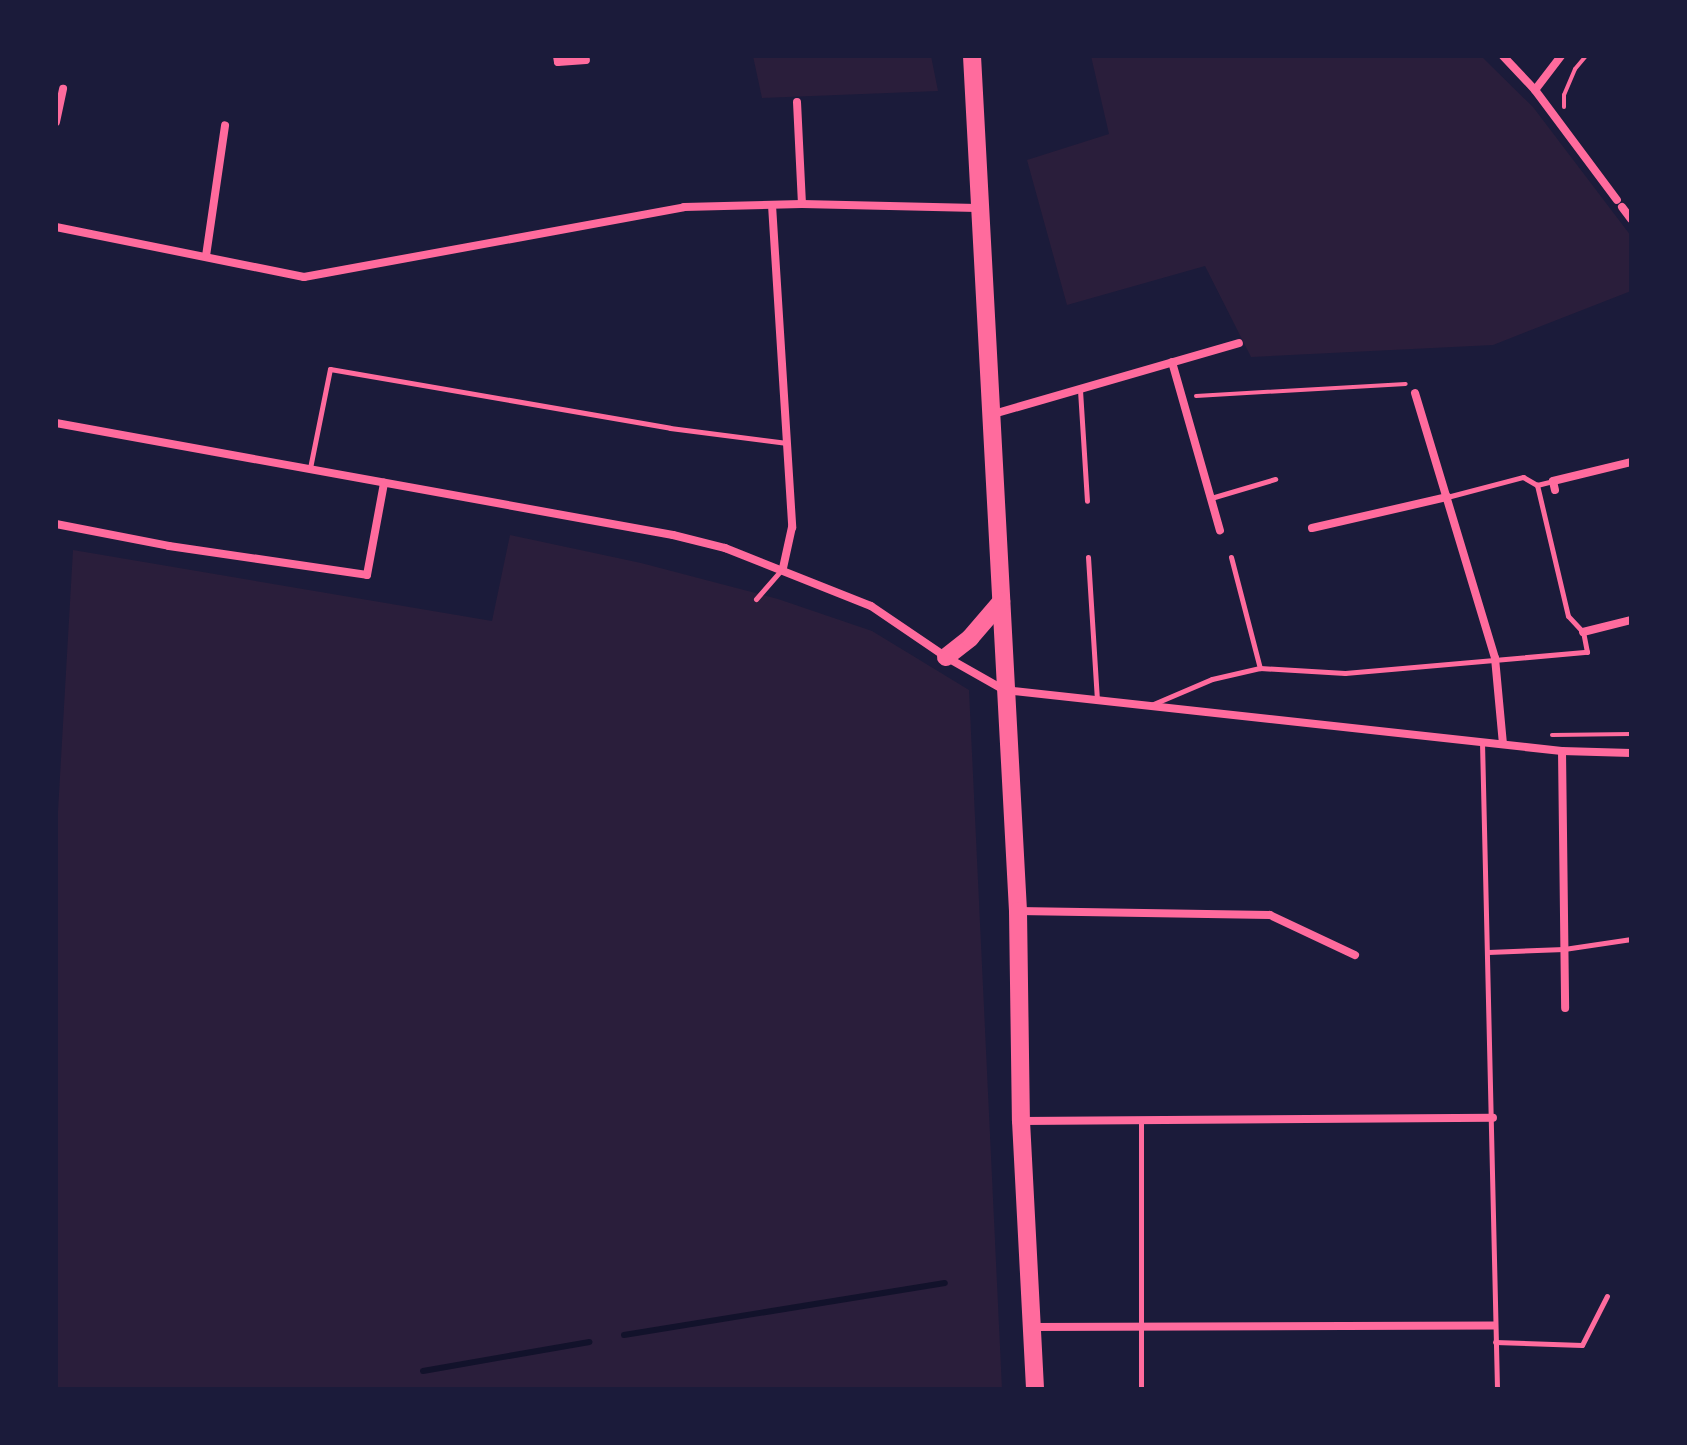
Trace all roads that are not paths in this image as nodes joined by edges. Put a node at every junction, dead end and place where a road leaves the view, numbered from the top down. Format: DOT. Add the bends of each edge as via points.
graph roads {
  1 [pos="557,56"];
  2 [pos="972,56"];
  3 [pos="1503,56"];
  4 [pos="1561,56"];
  5 [pos="586,60"];
  6 [pos="63,89"];
  7 [pos="1535,90"];
  8 [pos="797,102"];
  9 [pos="56,122"];
  10 [pos="225,125"];
  11 [pos="802,204"];
  12 [pos="772,205"];
  13 [pos="977,208"];
  14 [pos="1631,219"];
  15 [pos="56,227"];
  16 [pos="206,256"];
  17 [pos="1239,343"];
  18 [pos="1172,362"];
  19 [pos="1080,389"];
  20 [pos="1415,393"];
  21 [pos="988,415"];
  22 [pos="56,423"];
  23 [pos="787,443"];
  24 [pos="1631,462"];
  25 [pos="310,469"];
  26 [pos="1275,479"];
  27 [pos="384,483"];
  28 [pos="1537,485"];
  29 [pos="1554,486"];
  30 [pos="1447,497"];
  31 [pos="1211,499"];
  32 [pos="1087,501"];
  33 [pos="56,524"];
  34 [pos="1312,528"];
  35 [pos="1220,530"];
  36 [pos="1088,557"];
  37 [pos="1231,557"];
  38 [pos="783,568"];
  39 [pos="756,599"];
  40 [pos="1001,602"];
  41 [pos="1631,620"];
  42 [pos="1583,632"];
  43 [pos="946,657"];
  44 [pos="1495,658"];
  45 [pos="1260,668"];
  46 [pos="1004,690"];
  47 [pos="1097,700"];
  48 [pos="1151,706"];
  49 [pos="1482,742"];
  50 [pos="1503,744"];
  51 [pos="1562,751"];
  52 [pos="1631,753"];
  53 [pos="1018,911"];
  54 [pos="1631,939"];
  55 [pos="1564,949"];
  56 [pos="1488,952"];
  57 [pos="1355,955"];
  58 [pos="1565,1008"];
  59 [pos="1493,1118"];
  60 [pos="1141,1120"];
  61 [pos="1021,1121"];
  62 [pos="1607,1296"];
  63 [pos="1494,1325"];
  64 [pos="1141,1326"];
  65 [pos="1032,1327"];
  66 [pos="1495,1342"];
  67 [pos="1035,1389"];
  68 [pos="1141,1389"];
  69 [pos="1497,1389"];
  1 -- 5 [label="street" via="558,62"];
  2 -- 13 [label="highway"];
  3 -- 7 [label="street"];
  4 -- 7 [label="street"];
  6 -- 9 [label="street"];
  7 -- 14 [label="street"];
  8 -- 11 [label="street"];
  10 -- 16 [label="street"];
  11 -- 12 [label="street"];
  11 -- 13 [label="street"];
  12 -- 16 [label="street" via="684,207 304,277"];
  12 -- 23 [label="street"];
  13 -- 21 [label="highway"];
  15 -- 16 [label="street"];
  17 -- 18 [label="street"];
  18 -- 19 [label="street"];
  18 -- 31 [label="street"];
  19 -- 21 [label="street"];
  19 -- 32 [label="lane"];
  20 -- 30 [label="street"];
  21 -- 40 [label="highway"];
  22 -- 25 [label="street"];
  23 -- 25 [label="lane" via="330,369"];
  23 -- 38 [label="street" via="792,527"];
  24 -- 29 [label="street"];
  25 -- 27 [label="street"];
  26 -- 31 [label="lane"];
  27 -- 33 [label="street" via="367,575"];
  27 -- 38 [label="street" via="673,535"];
  28 -- 29 [label="lane"];
  28 -- 30 [label="lane" via="1523,477"];
  28 -- 42 [label="lane" via="1568,616"];
  30 -- 34 [label="street"];
  30 -- 44 [label="street"];
  31 -- 35 [label="street"];
  36 -- 47 [label="lane"];
  37 -- 45 [label="lane"];
  38 -- 39 [label="lane"];
  38 -- 43 [label="street" via="871,606"];
  40 -- 43 [label="highway"];
  40 -- 46 [label="highway"];
  41 -- 42 [label="street"];
  42 -- 44 [label="lane" via="1587,652"];
  43 -- 46 [label="street"];
  44 -- 45 [label="lane" via="1345,673"];
  44 -- 50 [label="street"];
  45 -- 48 [label="lane" via="1212,679"];
  46 -- 47 [label="street"];
  46 -- 53 [label="highway"];
  47 -- 48 [label="street"];
  48 -- 49 [label="street"];
  49 -- 50 [label="street"];
  49 -- 56 [label="lane"];
  50 -- 51 [label="street"];
  51 -- 52 [label="street"];
  51 -- 55 [label="street"];
  53 -- 57 [label="street" via="1270,915"];
  53 -- 61 [label="highway"];
  54 -- 55 [label="lane"];
  55 -- 56 [label="lane"];
  55 -- 58 [label="street"];
  56 -- 59 [label="lane"];
  59 -- 60 [label="street"];
  59 -- 63 [label="lane"];
  60 -- 61 [label="street"];
  60 -- 64 [label="lane"];
  61 -- 65 [label="highway"];
  62 -- 66 [label="lane" via="1582,1345"];
  63 -- 64 [label="street"];
  63 -- 66 [label="lane"];
  64 -- 65 [label="street"];
  64 -- 68 [label="lane"];
  65 -- 67 [label="highway"];
  66 -- 69 [label="lane"];
}
